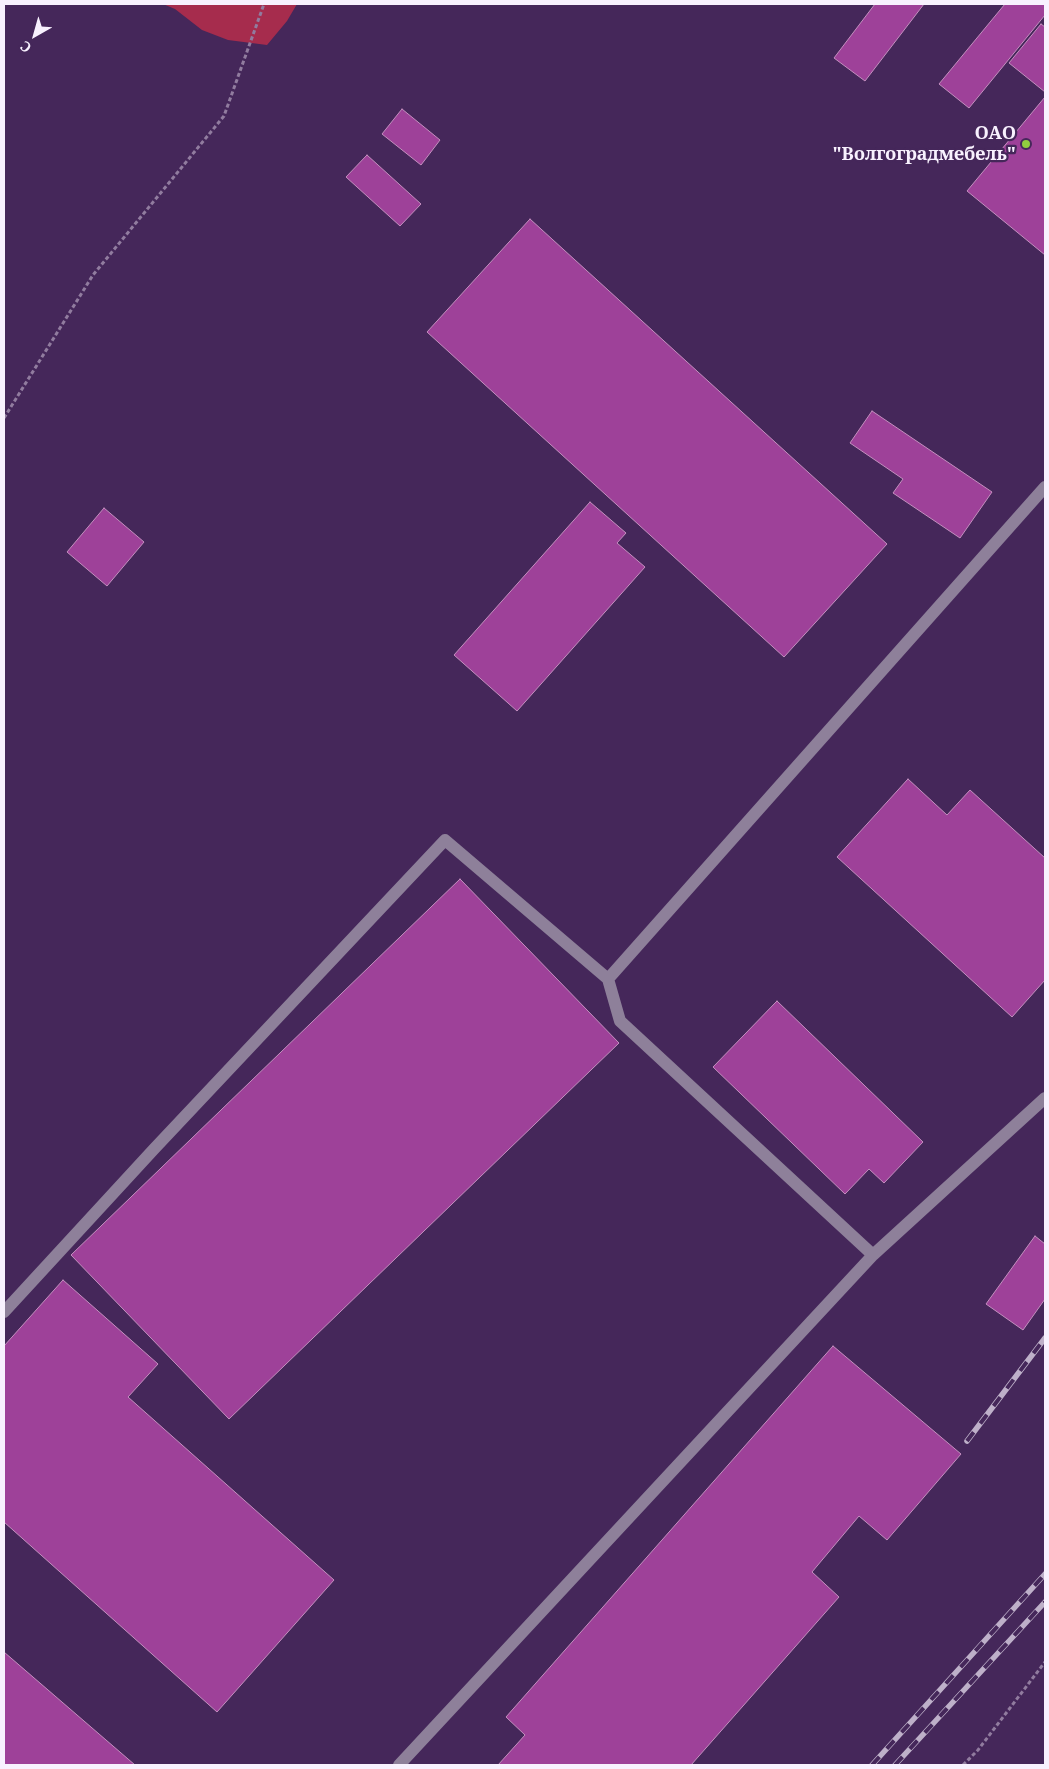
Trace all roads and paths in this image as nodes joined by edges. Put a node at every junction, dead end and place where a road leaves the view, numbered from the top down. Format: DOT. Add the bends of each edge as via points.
graph roads {
  1 [pos="264,4"];
  2 [pos="4,418"];
  3 [pos="1045,487"];
  4 [pos="608,979"];
  5 [pos="1045,1098"];
  6 [pos="873,1254"];
  7 [pos="4,1312"];
  8 [pos="1045,1662"];
  9 [pos="399,1765"];
  10 [pos="963,1765"];
  1 -- 2 [label="path" via="224,116 93,275"];
  3 -- 4 [label="lane"];
  4 -- 6 [label="lane" via="620,1020"];
  4 -- 7 [label="lane" via="445,840"];
  5 -- 6 [label="lane"];
  6 -- 9 [label="lane"];
  8 -- 10 [label="path"];
}
